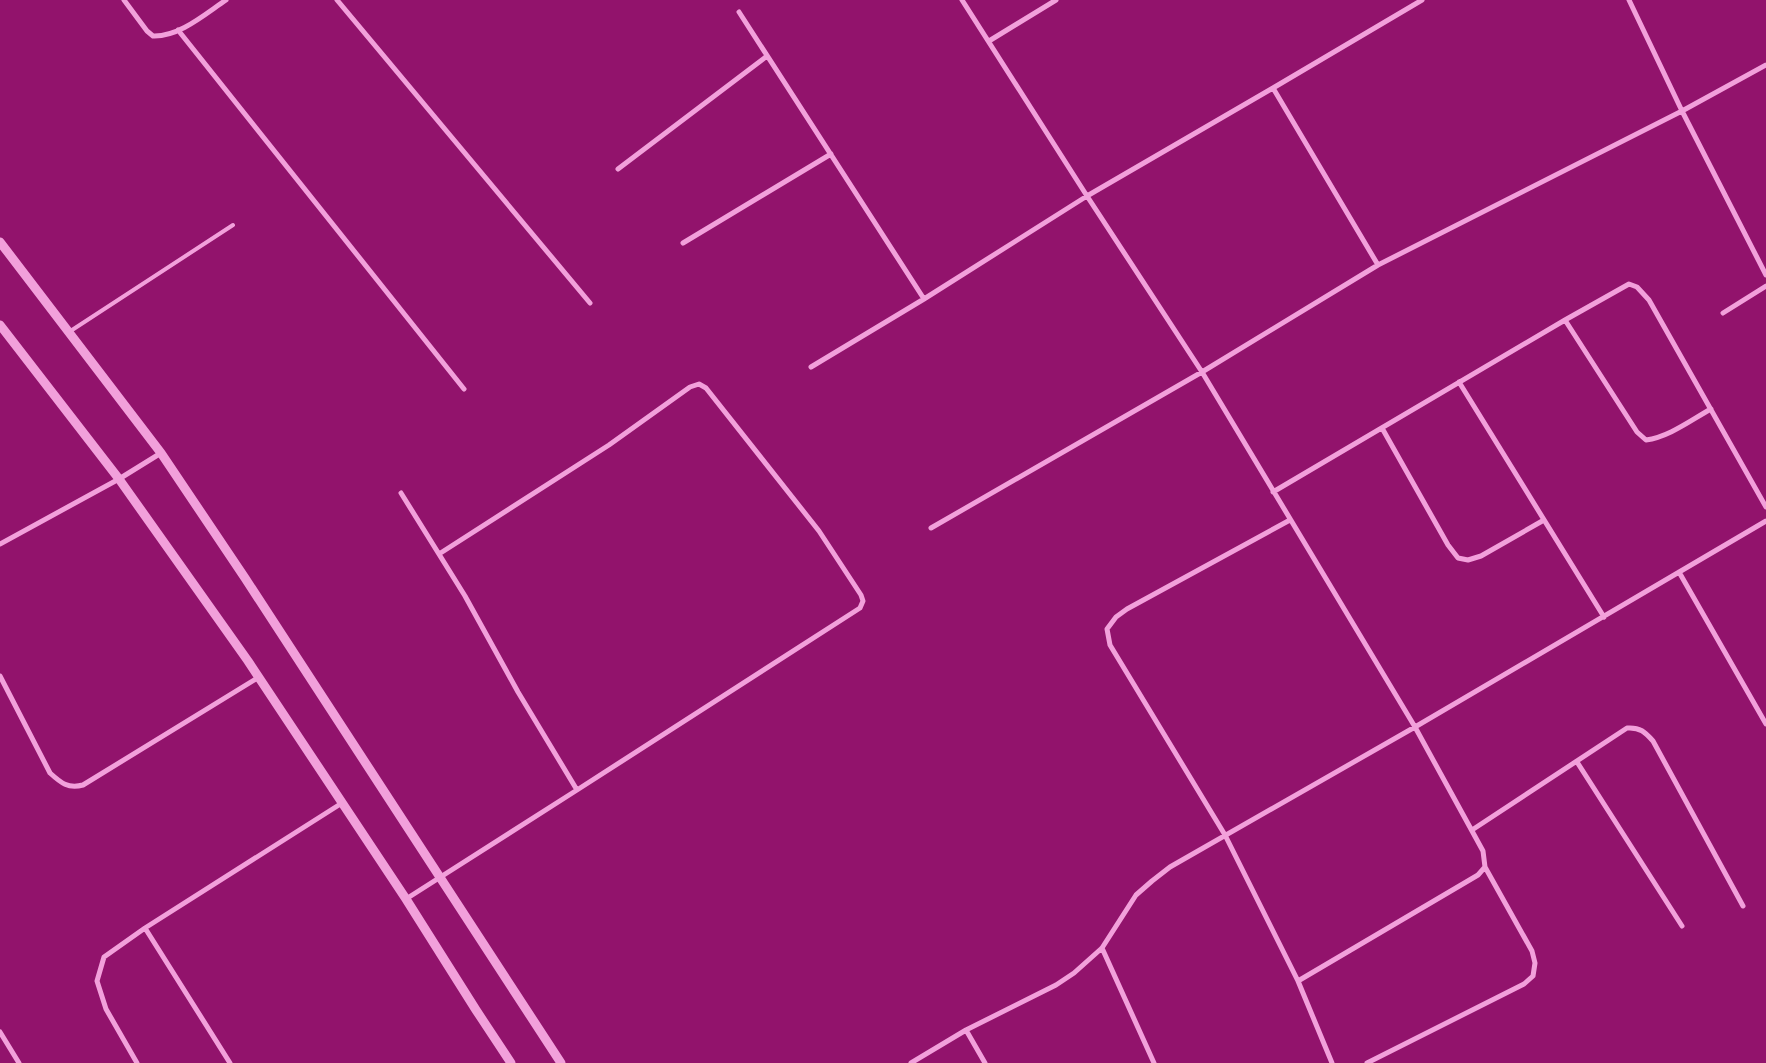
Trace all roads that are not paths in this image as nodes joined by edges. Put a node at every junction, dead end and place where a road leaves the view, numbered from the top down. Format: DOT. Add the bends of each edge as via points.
graph roads {
  1 [pos="124,0"];
  2 [pos="226,0"];
  3 [pos="337,0"];
  4 [pos="962,0"];
  5 [pos="1056,0"];
  6 [pos="1422,0"];
  7 [pos="1629,0"];
  8 [pos="739,12"];
  9 [pos="178,30"];
  10 [pos="988,41"];
  11 [pos="767,56"];
  12 [pos="1766,65"];
  13 [pos="1273,88"];
  14 [pos="1682,111"];
  15 [pos="830,154"];
  16 [pos="618,169"];
  17 [pos="1086,196"];
  18 [pos="233,225"];
  19 [pos="0,242"];
  20 [pos="683,243"];
  21 [pos="1378,265"];
  22 [pos="1766,275"];
  23 [pos="1766,286"];
  24 [pos="924,299"];
  25 [pos="590,303"];
  26 [pos="1723,312"];
  27 [pos="1565,320"];
  28 [pos="0,325"];
  29 [pos="69,332"];
  30 [pos="811,367"];
  31 [pos="1202,372"];
  32 [pos="1460,382"];
  33 [pos="464,389"];
  34 [pos="1711,409"];
  35 [pos="1382,428"];
  36 [pos="161,453"];
  37 [pos="118,479"];
  38 [pos="1273,492"];
  39 [pos="401,493"];
  40 [pos="1766,507"];
  41 [pos="1290,520"];
  42 [pos="1544,520"];
  43 [pos="1766,521"];
  44 [pos="931,528"];
  45 [pos="0,544"];
  46 [pos="439,554"];
  47 [pos="1679,572"];
  48 [pos="1604,617"];
  49 [pos="0,676"];
  50 [pos="259,677"];
  51 [pos="1766,724"];
  52 [pos="1415,727"];
  53 [pos="1576,762"];
  54 [pos="577,790"];
  55 [pos="342,803"];
  56 [pos="1472,830"];
  57 [pos="1225,835"];
  58 [pos="1485,867"];
  59 [pos="440,878"];
  60 [pos="406,899"];
  61 [pos="1743,906"];
  62 [pos="1682,926"];
  63 [pos="145,928"];
  64 [pos="1102,948"];
  65 [pos="1298,981"];
  66 [pos="966,1030"];
  67 [pos="0,1032"];
  68 [pos="19,1063"];
  69 [pos="137,1063"];
  70 [pos="230,1063"];
  71 [pos="511,1063"];
  72 [pos="561,1063"];
  73 [pos="911,1063"];
  74 [pos="985,1063"];
  75 [pos="1154,1063"];
  76 [pos="1332,1063"];
  77 [pos="1366,1063"];
  1 -- 9 [label="street" via="153,36"];
  2 -- 9 [label="street"];
  3 -- 25 [label="street"];
  4 -- 10 [label="street"];
  5 -- 10 [label="street"];
  6 -- 13 [label="street"];
  7 -- 14 [label="street"];
  8 -- 11 [label="street"];
  9 -- 33 [label="street"];
  10 -- 17 [label="street"];
  11 -- 15 [label="street"];
  11 -- 16 [label="street"];
  12 -- 14 [label="street"];
  13 -- 17 [label="street"];
  13 -- 21 [label="street"];
  14 -- 21 [label="street"];
  14 -- 22 [label="street"];
  15 -- 20 [label="street"];
  15 -- 24 [label="street"];
  17 -- 24 [label="street"];
  17 -- 31 [label="street"];
  18 -- 29 [label="lane"];
  19 -- 29 [label="street"];
  21 -- 31 [label="street"];
  23 -- 26 [label="street"];
  24 -- 30 [label="street"];
  27 -- 32 [label="street"];
  27 -- 34 [label="street" via="1637,432 1646,440 1666,434"];
  27 -- 34 [label="street" via="1618,289 1629,284 1637,287 1649,300"];
  28 -- 37 [label="street"];
  29 -- 36 [label="street"];
  31 -- 38 [label="street"];
  31 -- 44 [label="street"];
  32 -- 35 [label="street"];
  32 -- 42 [label="street"];
  34 -- 40 [label="street"];
  35 -- 38 [label="street"];
  35 -- 42 [label="street" via="1458,558 1468,560 1481,556"];
  36 -- 37 [label="street"];
  36 -- 59 [label="street"];
  37 -- 45 [label="street"];
  37 -- 50 [label="street"];
  38 -- 41 [label="street"];
  39 -- 46 [label="street"];
  41 -- 52 [label="street"];
  41 -- 57 [label="street" via="1127,609 1107,629 1110,646"];
  42 -- 48 [label="street"];
  43 -- 47 [label="street"];
  46 -- 54 [label="street"];
  46 -- 54 [label="street" via="608,444 690,386 699,384 706,388 819,531 861,595 860,608"];
  47 -- 48 [label="street"];
  47 -- 51 [label="street"];
  48 -- 52 [label="street"];
  49 -- 50 [label="street" via="50,772 72,788 83,785"];
  50 -- 55 [label="street"];
  52 -- 56 [label="street"];
  52 -- 57 [label="street"];
  53 -- 56 [label="street"];
  53 -- 61 [label="street" via="1627,728 1636,727 1644,732 1653,741"];
  53 -- 62 [label="street"];
  54 -- 59 [label="street"];
  55 -- 60 [label="street"];
  55 -- 63 [label="street"];
  56 -- 58 [label="street" via="1483,851"];
  57 -- 64 [label="street" via="1152,881 1136,896"];
  57 -- 65 [label="street"];
  58 -- 65 [label="street"];
  58 -- 77 [label="street" via="1532,951 1535,963 1533,976 1524,984"];
  59 -- 60 [label="street"];
  59 -- 72 [label="street"];
  60 -- 71 [label="street"];
  63 -- 69 [label="street" via="104,957 97,981 106,1009"];
  63 -- 70 [label="street"];
  64 -- 66 [label="street" via="1056,985"];
  64 -- 75 [label="street"];
  65 -- 76 [label="street"];
  66 -- 73 [label="street"];
  66 -- 74 [label="street"];
  67 -- 68 [label="street"];
}
